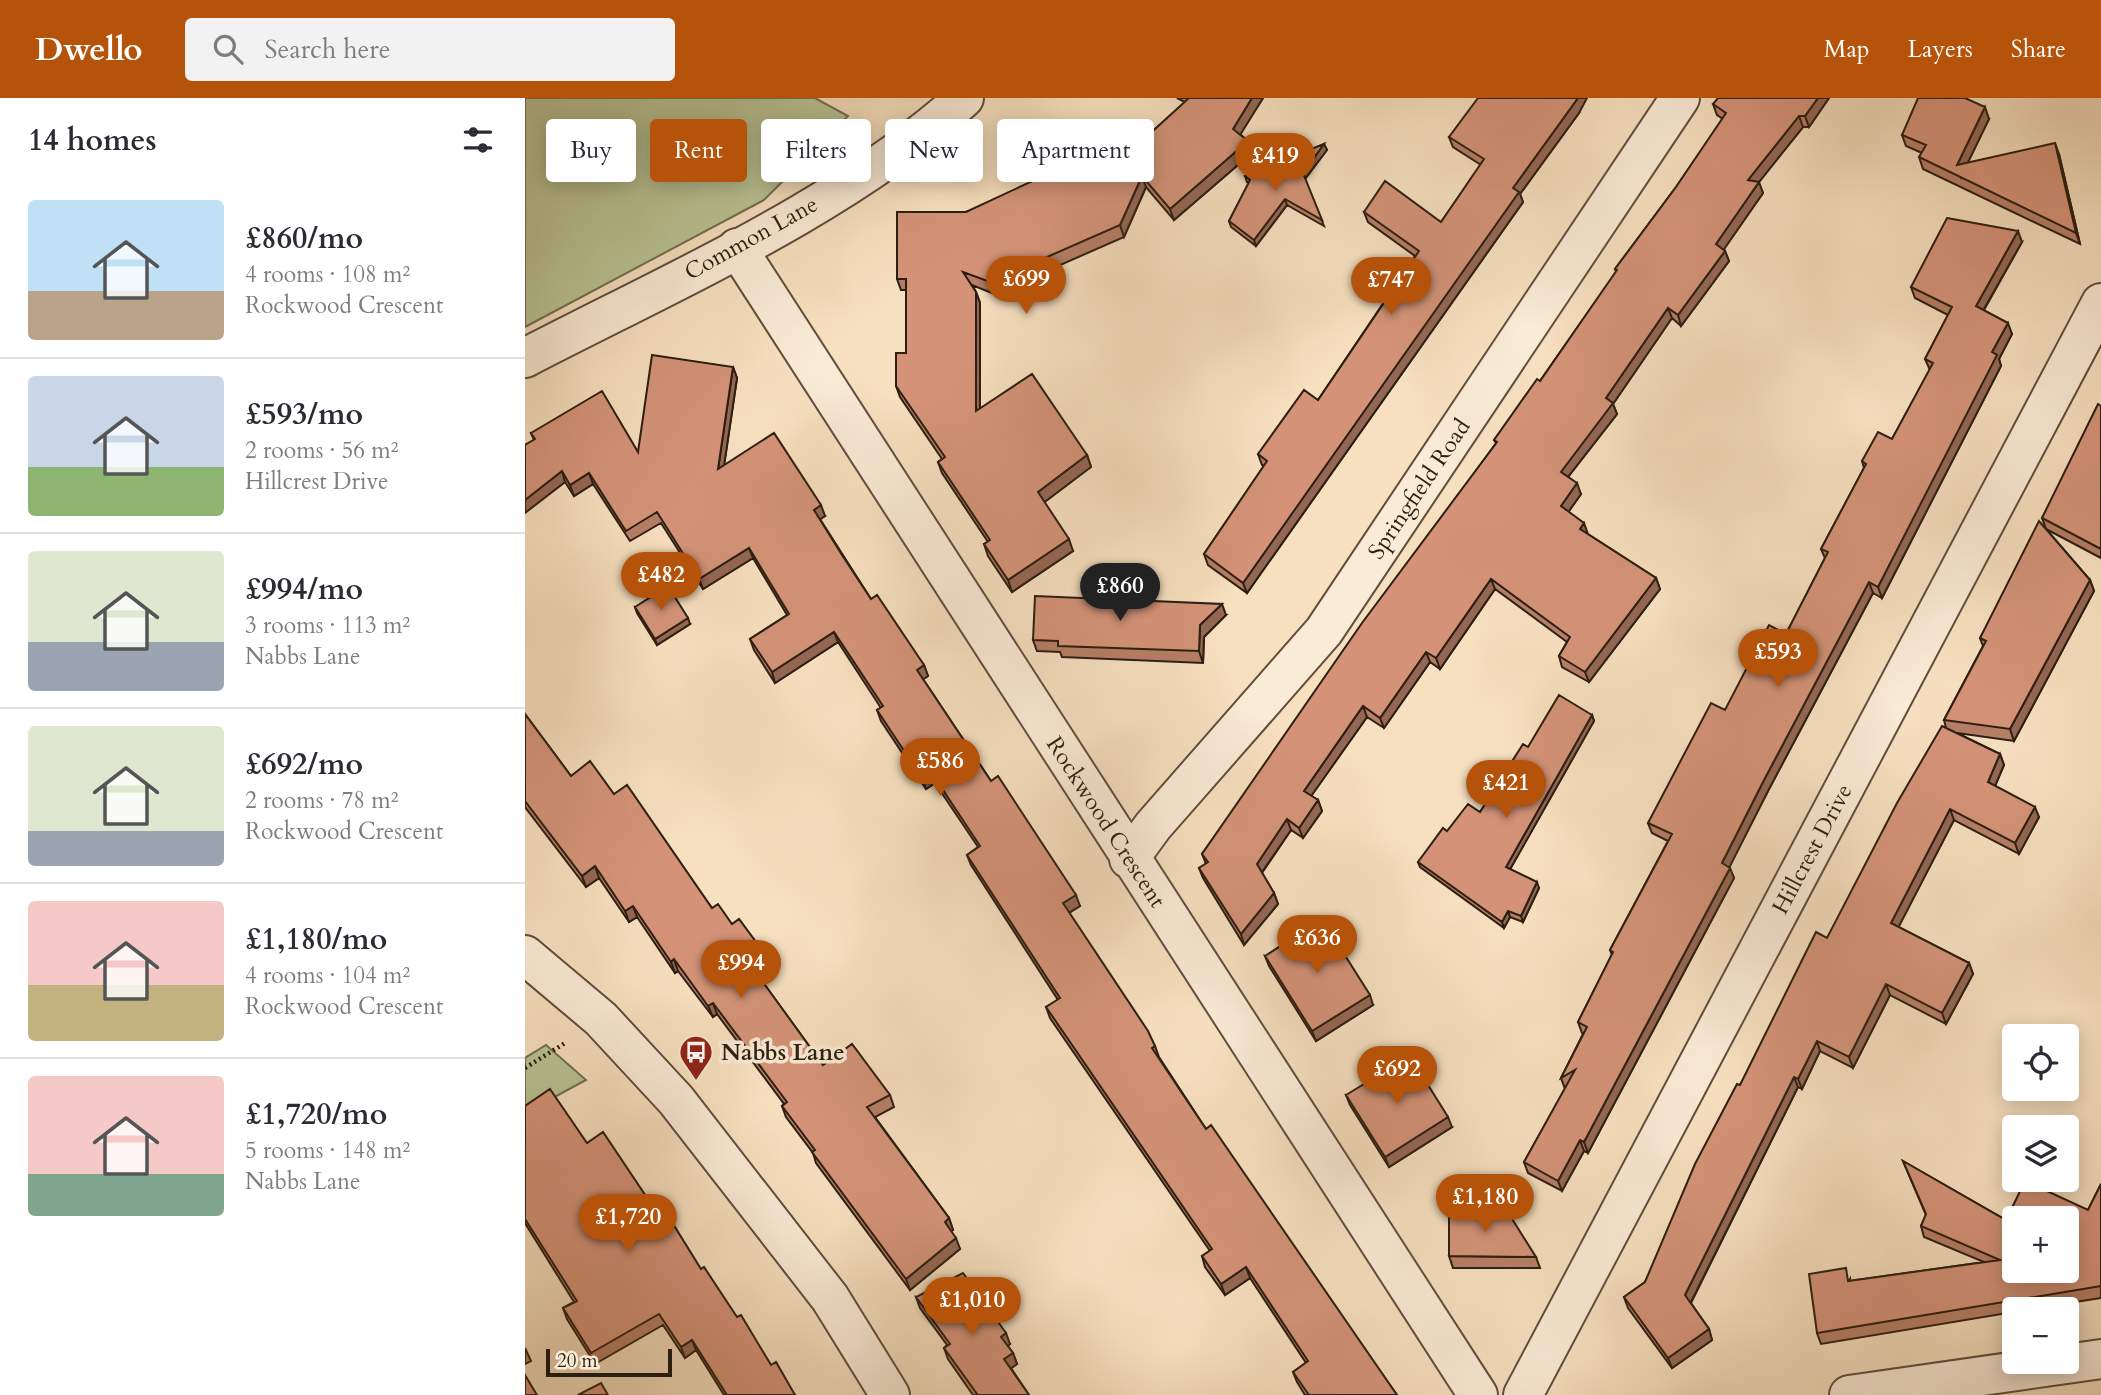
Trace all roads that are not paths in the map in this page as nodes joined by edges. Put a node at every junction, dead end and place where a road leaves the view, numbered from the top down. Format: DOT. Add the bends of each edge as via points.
graph roads {
  1 [pos="964,98"];
  2 [pos="1680,98"];
  3 [pos="737,248"];
  4 [pos="2101,303"];
  5 [pos="525,358"];
  6 [pos="1129,859"];
  7 [pos="525,955"];
  8 [pos="2101,1359"];
  9 [pos="890,1395"];
  10 [pos="1478,1395"];
  11 [pos="1523,1395"];
  12 [pos="1849,1395"];
  1 -- 3 [label="street, Common Lane" via="870,171"];
  2 -- 6 [label="street, Springfield Road" via="1324,631"];
  3 -- 5 [label="street, Common Lane"];
  3 -- 6 [label="street, Rockwood Crescent"];
  4 -- 11 [label="street, Hillcrest Drive"];
  6 -- 10 [label="street, Rockwood Crescent"];
  7 -- 9 [label="street" via="601,1019 676,1101 830,1298"];
  8 -- 12 [label="street"];
}
